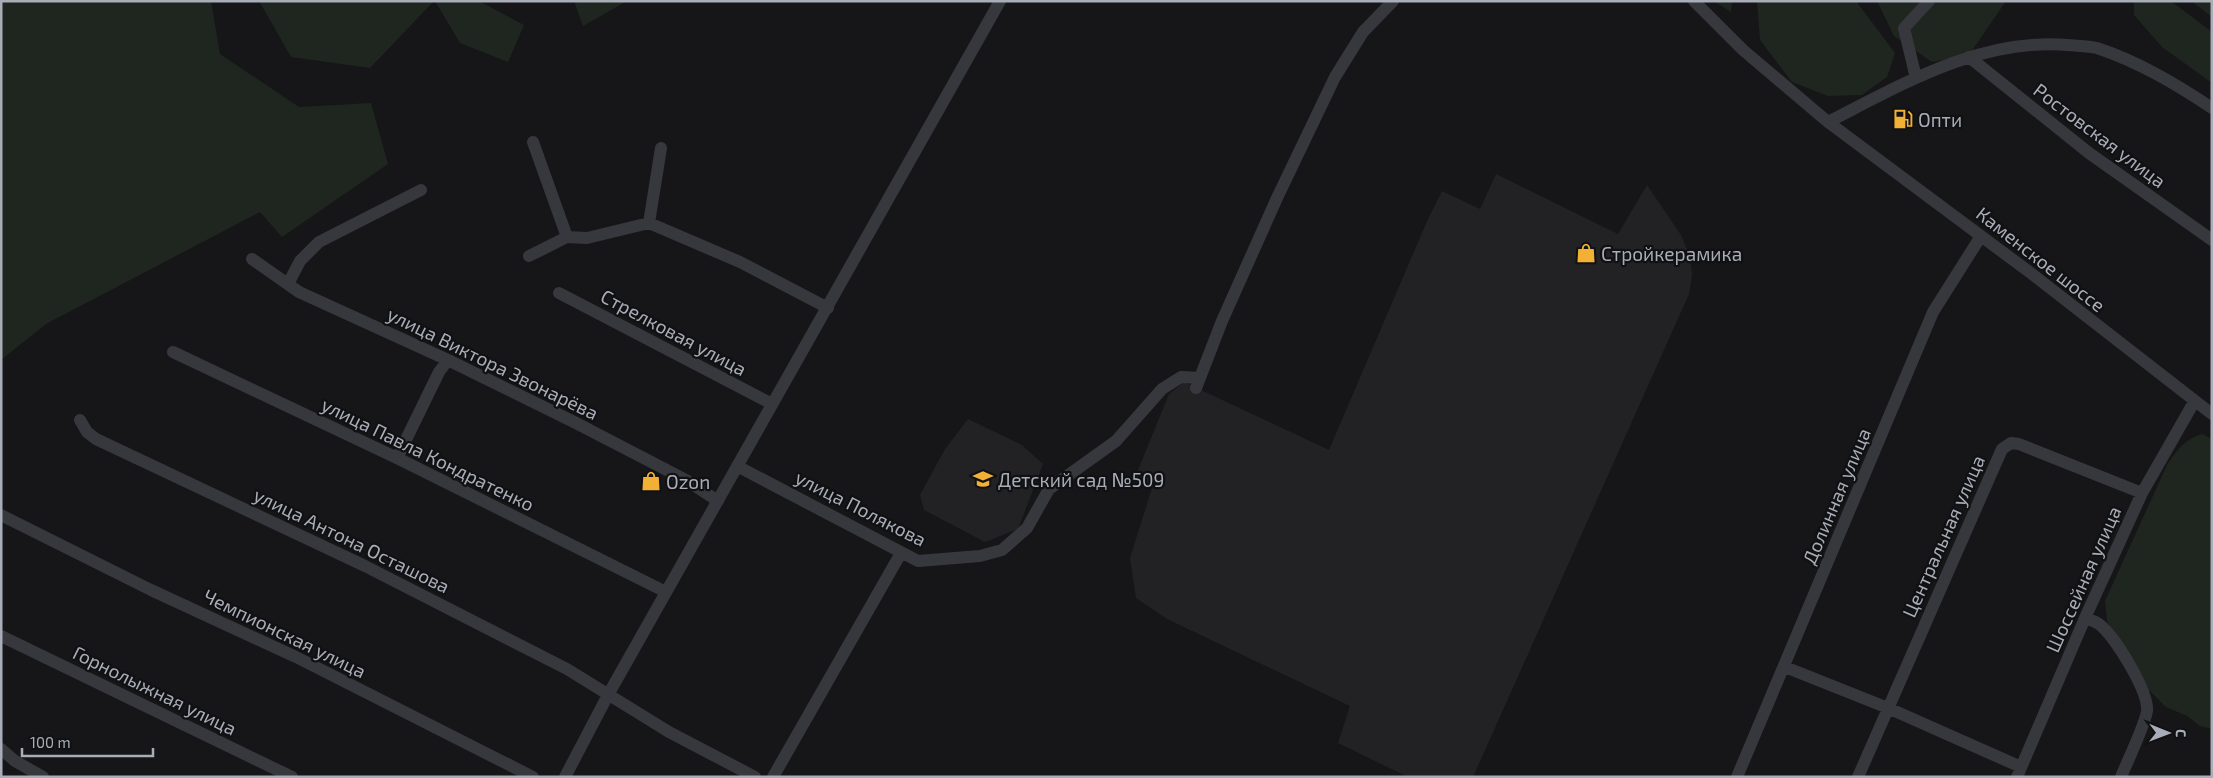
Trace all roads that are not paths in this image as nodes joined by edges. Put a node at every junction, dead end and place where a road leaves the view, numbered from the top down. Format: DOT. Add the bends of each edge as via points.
graph roads {
  1 [pos="1000,1"];
  2 [pos="1393,1"];
  3 [pos="1694,1"];
  4 [pos="1930,1"];
  5 [pos="1969,57"];
  6 [pos="1916,78"];
  7 [pos="2212,108"];
  8 [pos="1828,122"];
  9 [pos="533,142"];
  10 [pos="661,148"];
  11 [pos="421,190"];
  12 [pos="649,223"];
  13 [pos="1982,236"];
  14 [pos="567,237"];
  15 [pos="2212,240"];
  16 [pos="529,256"];
  17 [pos="252,259"];
  18 [pos="288,284"];
  19 [pos="559,292"];
  20 [pos="828,308"];
  21 [pos="173,352"];
  22 [pos="448,360"];
  23 [pos="2194,402"];
  24 [pos="772,404"];
  25 [pos="2212,414"];
  26 [pos="80,420"];
  27 [pos="397,458"];
  28 [pos="737,466"];
  29 [pos="2142,493"];
  30 [pos="718,501"];
  31 [pos="1,515"];
  32 [pos="901,553"];
  33 [pos="666,592"];
  34 [pos="2084,618"];
  35 [pos="1,636"];
  36 [pos="1785,666"];
  37 [pos="608,695"];
  38 [pos="1888,708"];
  39 [pos="1,749"];
  40 [pos="2019,772"];
  41 [pos="42,777"];
  42 [pos="292,777"];
  43 [pos="534,777"];
  44 [pos="565,777"];
  45 [pos="755,777"];
  46 [pos="773,777"];
  47 [pos="1737,777"];
  48 [pos="1858,777"];
  49 [pos="2121,777"];
  1 -- 20 [label="street"];
  2 -- 32 [label="street, улица Полякова" via="1363,32 1335,77 1277,198 1198,383 1182,377 1162,389 1116,441 1049,489 1027,528 1002,550 980,556 918,561"];
  3 -- 8 [label="street, Каменское шоссе" via="1743,50"];
  4 -- 6 [label="street" via="1904,28"];
  5 -- 6 [label="street"];
  5 -- 7 [label="street" via="2011,46 2043,44 2096,48 2165,77"];
  5 -- 15 [label="street, Ростовская улица" via="2089,154"];
  6 -- 8 [label="street"];
  8 -- 13 [label="street, Каменское шоссе"];
  9 -- 14 [label="street"];
  10 -- 12 [label="street"];
  11 -- 18 [label="street" via="319,242 300,261"];
  12 -- 14 [label="street" via="587,238"];
  12 -- 20 [label="street" via="740,262"];
  13 -- 23 [label="street, Каменское шоссе"];
  13 -- 36 [label="street, Долинная улица" via="1933,312"];
  14 -- 16 [label="street"];
  17 -- 18 [label="street, улица Виктора Звонарёва"];
  18 -- 22 [label="street, улица Виктора Звонарёва" via="299,292"];
  19 -- 24 [label="street, Стрелковая улица"];
  20 -- 24 [label="street"];
  21 -- 27 [label="street, улица Павла Кондратенко"];
  22 -- 27 [label="street"];
  22 -- 30 [label="street, улица Виктора Звонарёва" via="686,480"];
  23 -- 25 [label="street, Каменское шоссе"];
  23 -- 29 [label="street, Шоссейная улица"];
  24 -- 28 [label="street"];
  26 -- 37 [label="street, улица Антона Осташова" via="96,439 365,566 567,669"];
  27 -- 33 [label="street, улица Павла Кондратенко"];
  28 -- 30 [label="street"];
  28 -- 32 [label="street, улица Полякова"];
  29 -- 34 [label="street, Шоссейная улица"];
  29 -- 38 [label="street, Центральная улица" via="2018,444 2002,449"];
  30 -- 33 [label="street"];
  31 -- 43 [label="street, Чемпионская улица" via="18,526 296,657"];
  32 -- 46 [label="street"];
  33 -- 37 [label="street"];
  34 -- 40 [label="street, Шоссейная улица"];
  34 -- 49 [label="street" via="2098,624 2111,638 2144,695 2147,711"];
  35 -- 42 [label="street, Горнолыжная улица"];
  36 -- 38 [label="street"];
  36 -- 47 [label="street, Долинная улица"];
  37 -- 44 [label="street"];
  37 -- 45 [label="street, улица Антона Осташова" via="669,732"];
  38 -- 40 [label="street"];
  38 -- 48 [label="street, Центральная улица"];
  39 -- 41 [label="street"];
}
